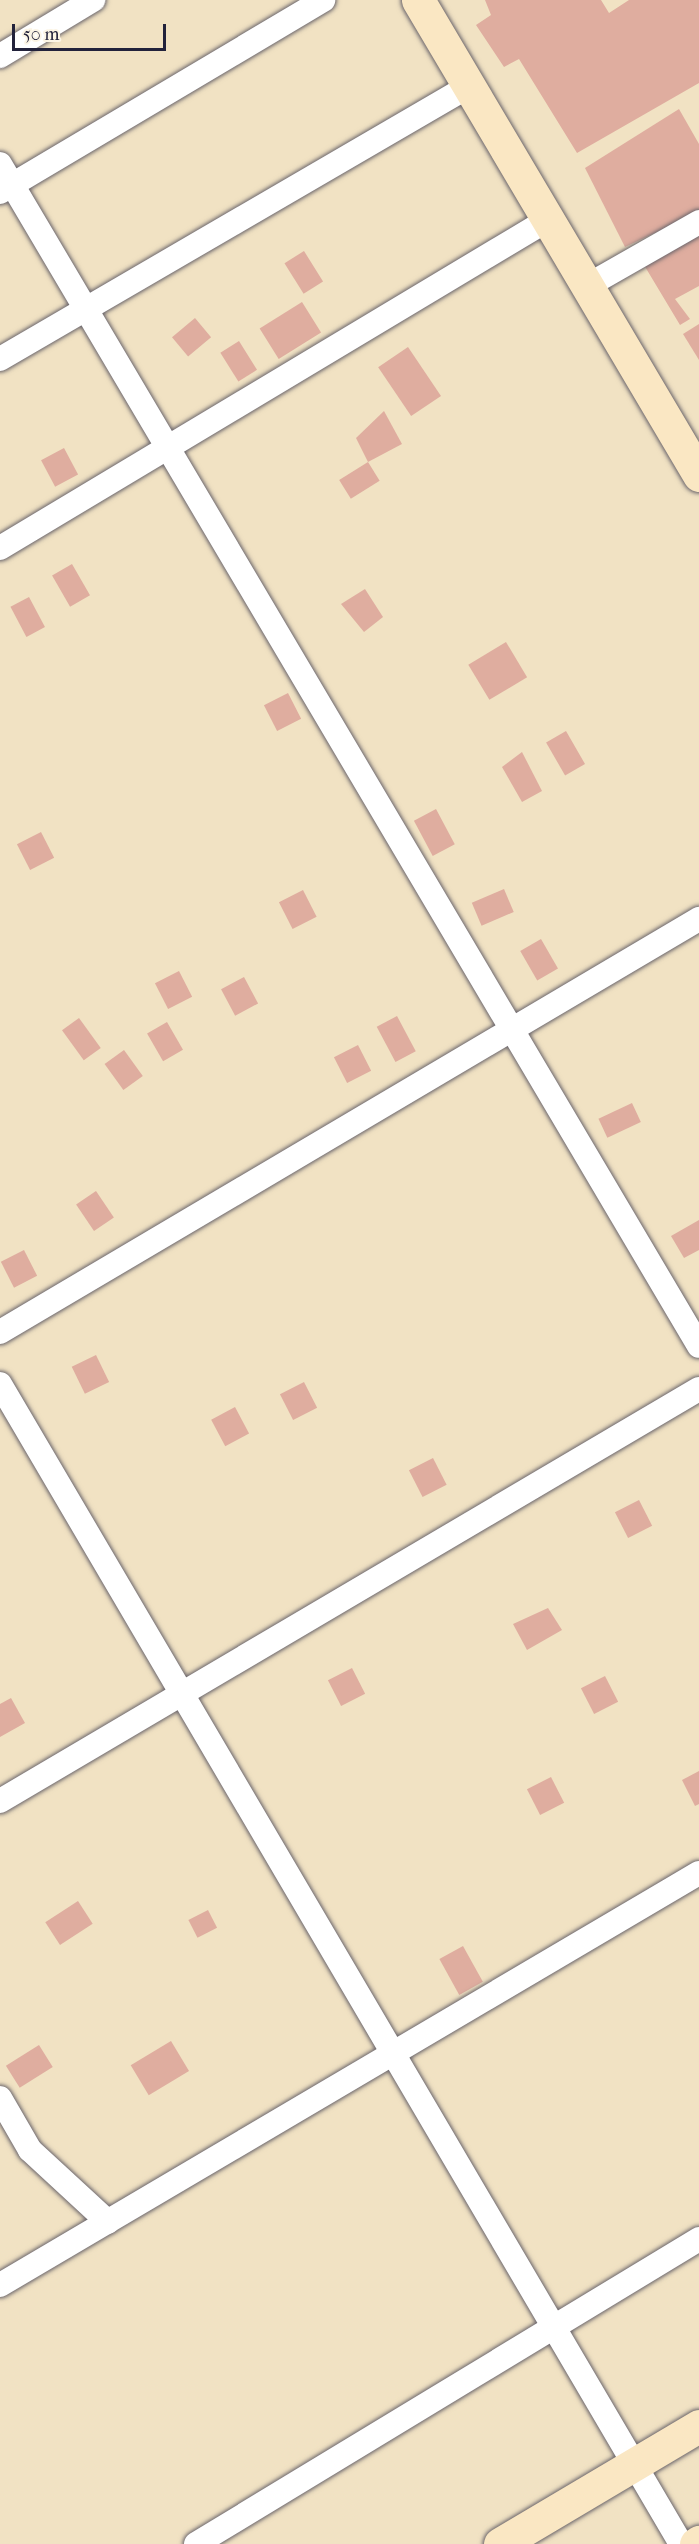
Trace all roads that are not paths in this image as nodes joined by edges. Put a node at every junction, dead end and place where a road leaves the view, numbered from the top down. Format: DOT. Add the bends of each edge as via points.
graph roads {
  1 [pos="93,0"];
  2 [pos="323,0"];
  3 [pos="420,1"];
  4 [pos="0,56"];
  5 [pos="469,86"];
  6 [pos="4,181"];
  7 [pos="549,219"];
  8 [pos="699,222"];
  9 [pos="587,286"];
  10 [pos="86,309"];
  11 [pos="0,359"];
  12 [pos="169,450"];
  13 [pos="699,475"];
  14 [pos="0,548"];
  15 [pos="699,919"];
  16 [pos="512,1030"];
  17 [pos="0,1332"];
  18 [pos="699,1346"];
  19 [pos="0,1384"];
  20 [pos="699,1389"];
  21 [pos="183,1693"];
  22 [pos="3,1796"];
  23 [pos="699,1873"];
  24 [pos="395,2052"];
  25 [pos="0,2098"];
  26 [pos="108,2222"];
  27 [pos="699,2239"];
  28 [pos="0,2285"];
  29 [pos="552,2326"];
  30 [pos="699,2426"];
  31 [pos="633,2465"];
  32 [pos="196,2544"];
  33 [pos="500,2544"];
  34 [pos="681,2544"];
  1 -- 4 [label="street"];
  2 -- 6 [label="street"];
  3 -- 5 [label="street"];
  5 -- 7 [label="street"];
  5 -- 10 [label="street"];
  6 -- 10 [label="street"];
  7 -- 9 [label="street"];
  7 -- 12 [label="street"];
  8 -- 9 [label="street"];
  9 -- 13 [label="street"];
  10 -- 11 [label="street"];
  10 -- 12 [label="street"];
  12 -- 14 [label="street"];
  12 -- 16 [label="street"];
  15 -- 16 [label="street"];
  16 -- 17 [label="street"];
  16 -- 18 [label="street"];
  19 -- 21 [label="street"];
  20 -- 21 [label="street"];
  21 -- 22 [label="street"];
  21 -- 24 [label="street"];
  23 -- 24 [label="street"];
  24 -- 26 [label="street"];
  24 -- 29 [label="street"];
  25 -- 26 [label="street" via="30,2150"];
  26 -- 28 [label="street"];
  27 -- 29 [label="street"];
  29 -- 31 [label="street"];
  29 -- 32 [label="street"];
  30 -- 31 [label="street"];
  31 -- 33 [label="street"];
  31 -- 34 [label="street"];
}
